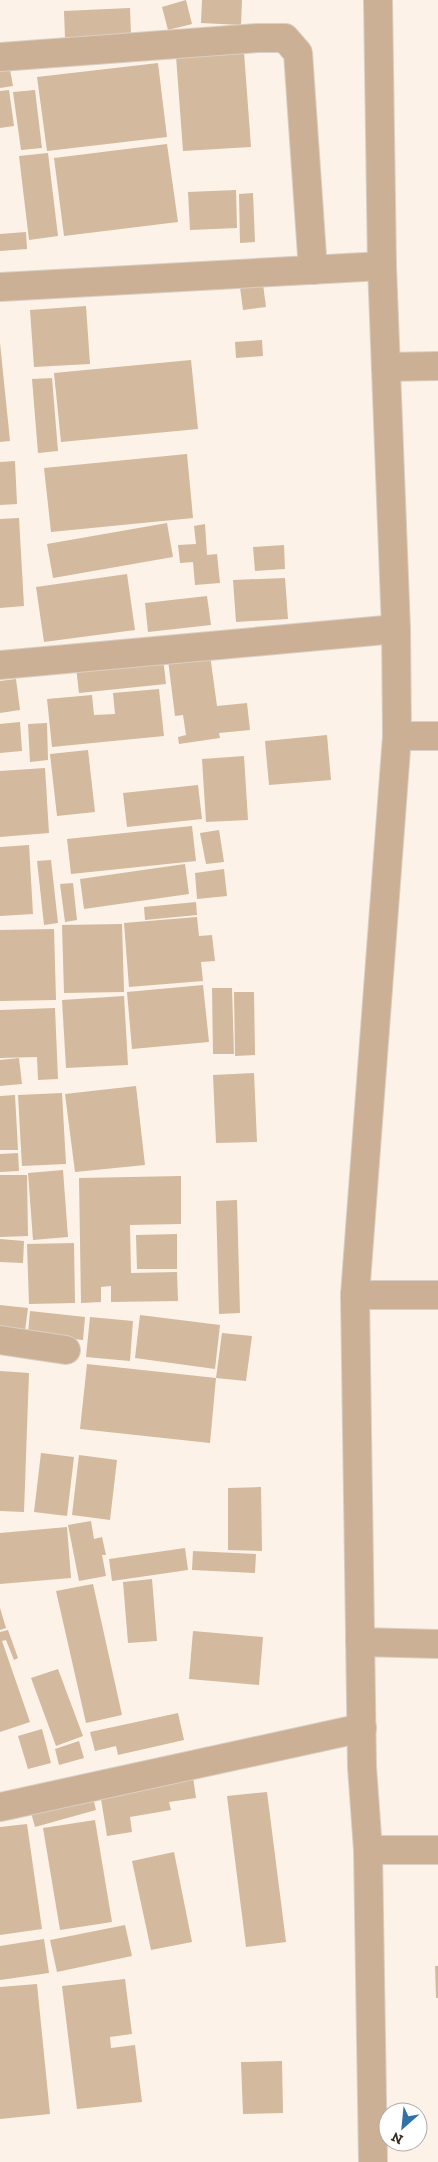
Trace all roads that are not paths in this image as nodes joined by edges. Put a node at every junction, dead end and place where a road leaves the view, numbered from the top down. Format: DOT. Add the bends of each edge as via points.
graph roads {
  1 [pos="378,0"];
  2 [pos="0,57"];
  3 [pos="382,266"];
  4 [pos="313,270"];
  5 [pos="0,288"];
  6 [pos="438,366"];
  7 [pos="386,368"];
  8 [pos="396,629"];
  9 [pos="0,665"];
  10 [pos="397,736"];
  11 [pos="438,736"];
  12 [pos="438,1295"];
  13 [pos="355,1296"];
  14 [pos="0,1340"];
  15 [pos="66,1350"];
  16 [pos="360,1642"];
  17 [pos="438,1644"];
  18 [pos="362,1728"];
  19 [pos="0,1807"];
  20 [pos="368,1850"];
  21 [pos="438,1850"];
  22 [pos="367,2162"];
  1 -- 3 [label="street"];
  2 -- 4 [label="street" via="286,38 298,53"];
  3 -- 4 [label="street"];
  3 -- 7 [label="street"];
  4 -- 5 [label="street"];
  6 -- 7 [label="street"];
  7 -- 8 [label="street"];
  8 -- 9 [label="street"];
  8 -- 10 [label="street"];
  10 -- 11 [label="street"];
  10 -- 13 [label="street"];
  12 -- 13 [label="street"];
  13 -- 16 [label="street"];
  14 -- 15 [label="street"];
  16 -- 17 [label="street"];
  16 -- 18 [label="street"];
  18 -- 19 [label="street"];
  18 -- 20 [label="street"];
  20 -- 21 [label="street"];
  20 -- 22 [label="street"];
}
